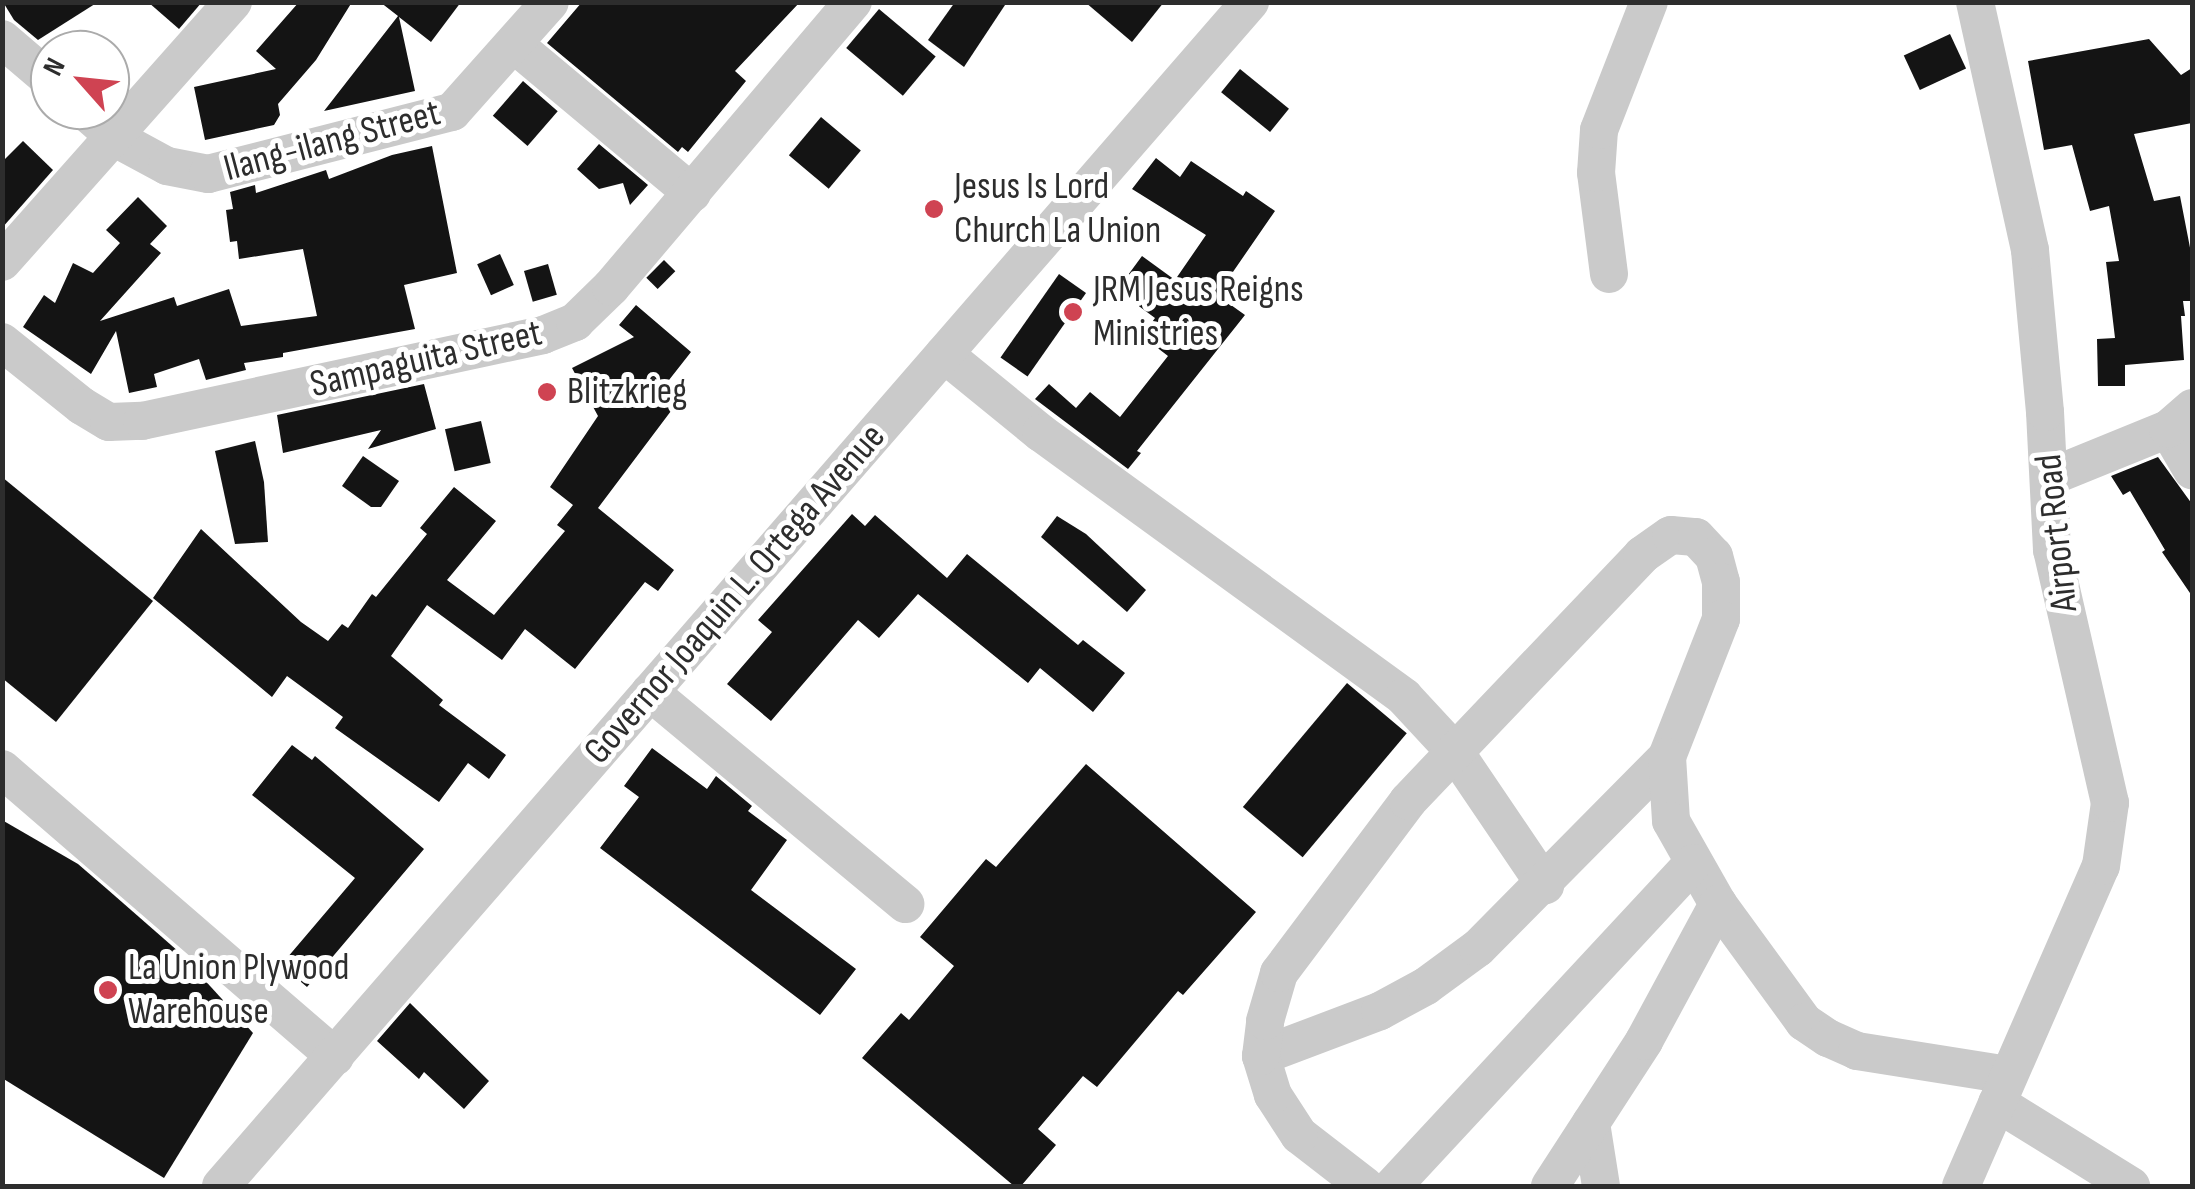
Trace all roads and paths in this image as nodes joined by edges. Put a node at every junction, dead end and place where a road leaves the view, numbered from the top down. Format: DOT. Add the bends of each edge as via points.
graph roads {
  1 [pos="233,2"];
  2 [pos="550,2"];
  3 [pos="853,2"];
  4 [pos="1250,2"];
  5 [pos="1649,2"];
  6 [pos="1975,2"];
  7 [pos="2,39"];
  8 [pos="514,45"];
  9 [pos="30,63"];
  10 [pos="107,130"];
  11 [pos="116,138"];
  12 [pos="692,192"];
  13 [pos="2,262"];
  14 [pos="1609,274"];
  15 [pos="2,342"];
  16 [pos="944,354"];
  17 [pos="2180,418"];
  18 [pos="2192,470"];
  19 [pos="2050,477"];
  20 [pos="650,692"];
  21 [pos="1455,752"];
  22 [pos="1667,757"];
  23 [pos="2,770"];
  24 [pos="1693,862"];
  25 [pos="1544,885"];
  26 [pos="905,904"];
  27 [pos="1718,904"];
  28 [pos="335,1056"];
  29 [pos="1262,1056"];
  30 [pos="2003,1089"];
  31 [pos="1591,1123"];
  32 [pos="221,1186"];
  33 [pos="1364,1186"];
  34 [pos="1393,1186"];
  35 [pos="1550,1186"];
  36 [pos="1601,1186"];
  37 [pos="1961,1186"];
  38 [pos="2131,1186"];
  1 -- 11 [label="street"];
  2 -- 8 [label="street, Ilang-ilang Street"];
  3 -- 12 [label="street, Sampaguita Street"];
  4 -- 16 [label="street, Governor Joaquin L. Ortega Avenue"];
  5 -- 14 [label="street" via="1599,130 1596,173"];
  6 -- 19 [label="street, Airport Road" via="2030,250"];
  7 -- 9 [label="street"];
  8 -- 11 [label="street, Ilang-ilang Street" via="465,102 442,116 208,174 167,166"];
  8 -- 12 [label="street"];
  10 -- 11 [label="street, Ilang-ilang Street"];
  11 -- 13 [label="street"];
  12 -- 15 [label="street, Sampaguita Street" via="599,298 574,322 543,336 142,421 109,422"];
  16 -- 20 [label="street, Governor Joaquin L. Ortega Avenue"];
  16 -- 21 [label="street" via="1404,697"];
  17 -- 18 [label="street"];
  17 -- 19 [label="street"];
  19 -- 30 [label="street, Airport Road" via="2052,550 2110,803 2108,836"];
  20 -- 26 [label="street"];
  20 -- 28 [label="street, Governor Joaquin L. Ortega Avenue"];
  21 -- 22 [label="street" via="1642,555 1670,535 1696,536 1714,556 1721,619"];
  21 -- 25 [label="street"];
  21 -- 29 [label="street" via="1408,801 1279,973 1264,1021"];
  22 -- 24 [label="street" via="1670,821"];
  22 -- 25 [label="street"];
  23 -- 28 [label="street"];
  24 -- 27 [label="street"];
  24 -- 34 [label="street"];
  25 -- 29 [label="street" via="1426,986"];
  27 -- 30 [label="street" via="1804,1022 1828,1038"];
  27 -- 31 [label="street" via="1644,1042"];
  28 -- 32 [label="street, Governor Joaquin L. Ortega Avenue"];
  29 -- 33 [label="street" via="1273,1095 1299,1135"];
  30 -- 37 [label="street, Airport Road"];
  30 -- 38 [label="street"];
  31 -- 35 [label="street"];
  31 -- 36 [label="street"];
}
